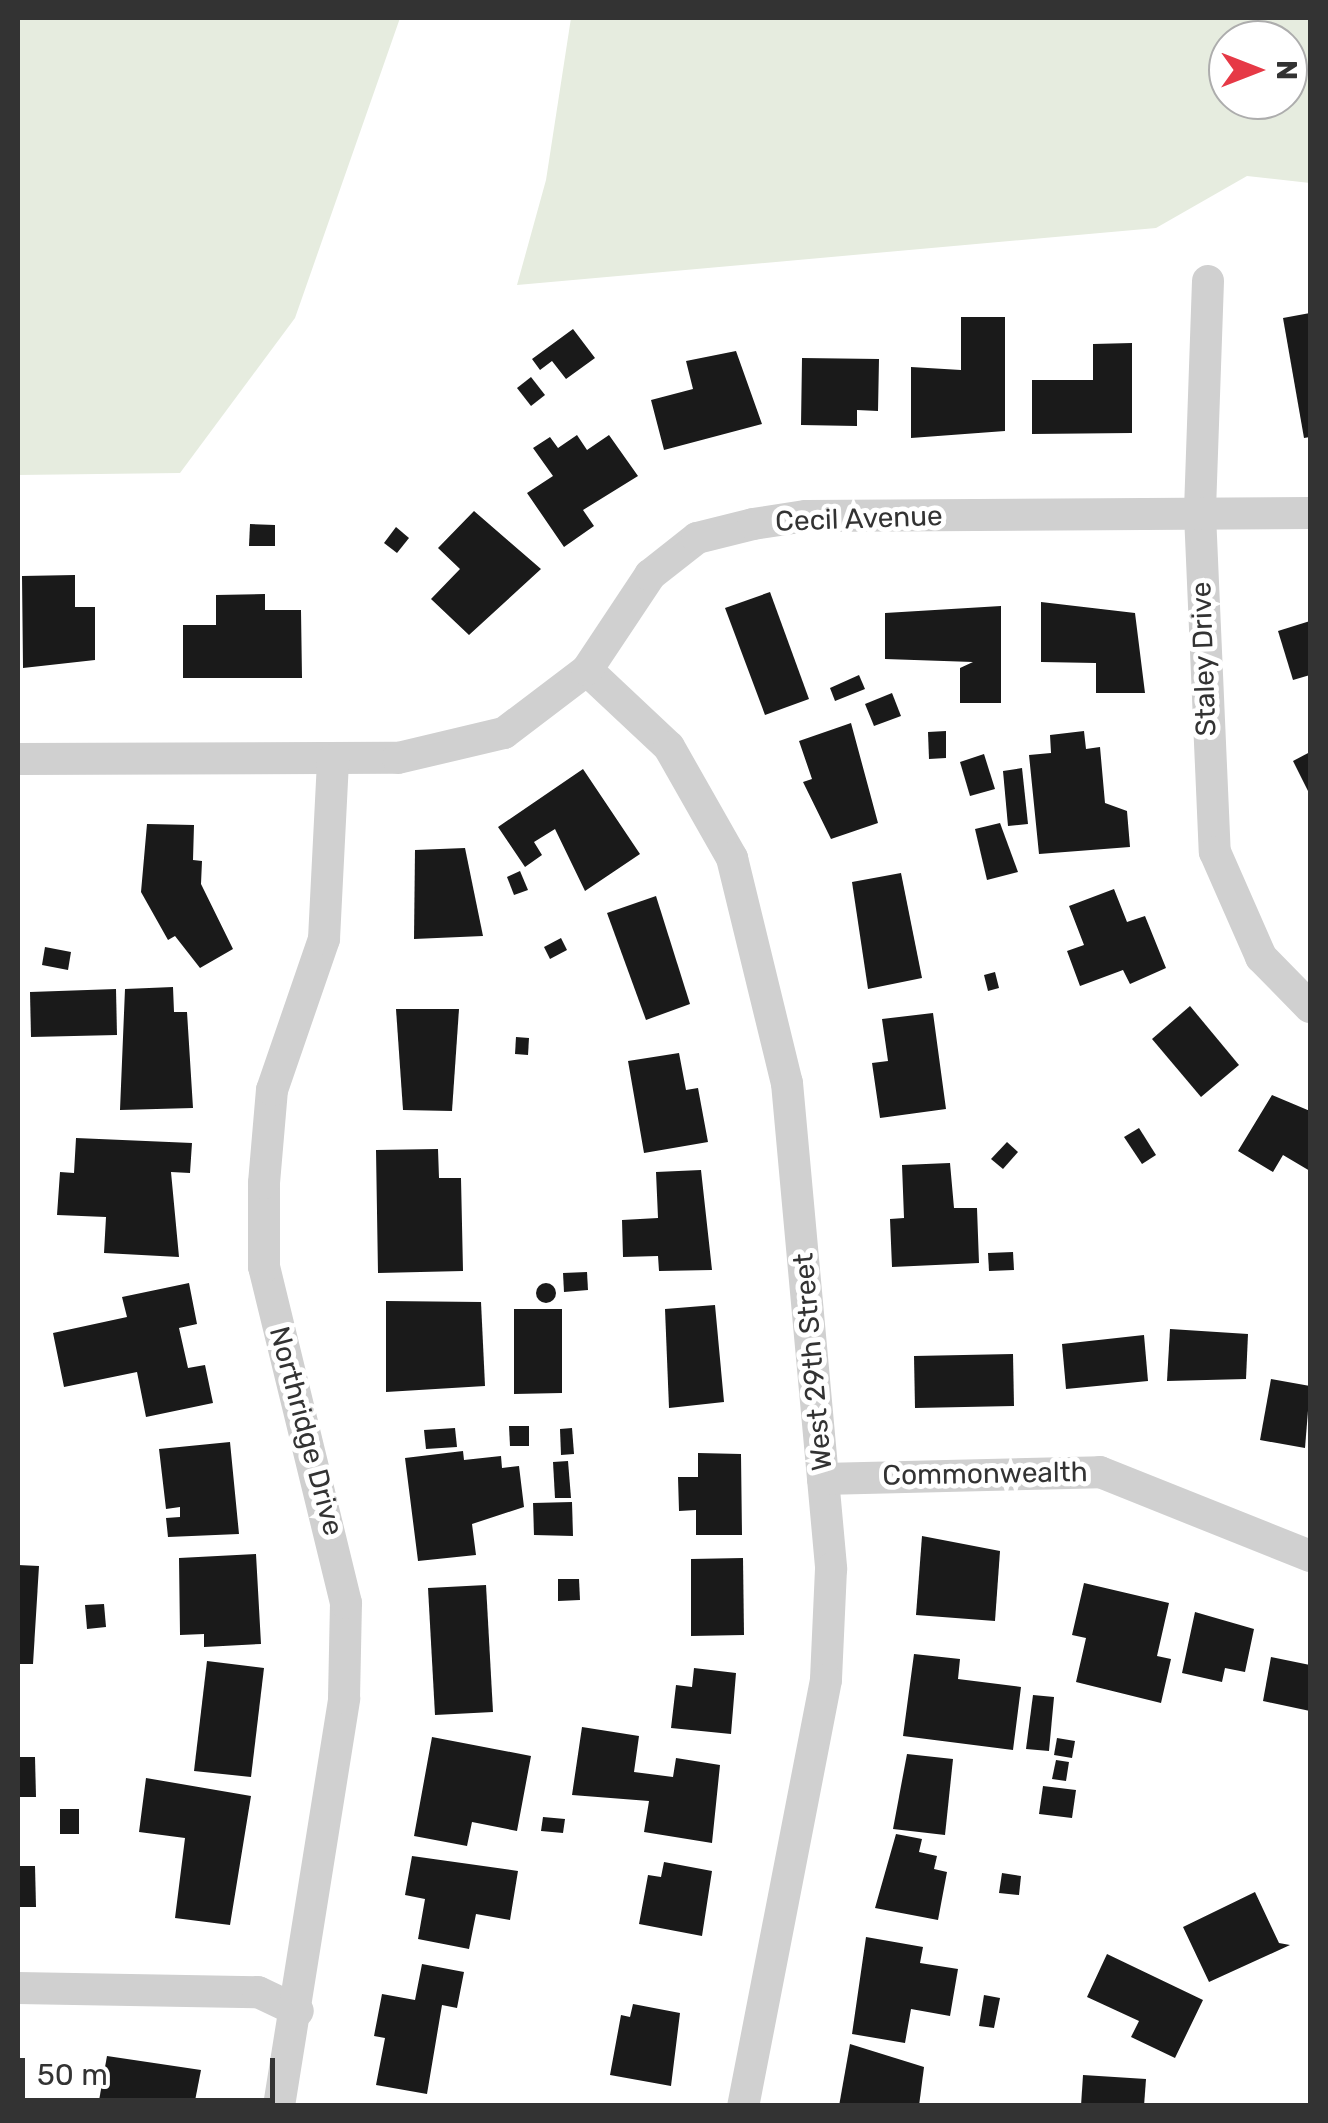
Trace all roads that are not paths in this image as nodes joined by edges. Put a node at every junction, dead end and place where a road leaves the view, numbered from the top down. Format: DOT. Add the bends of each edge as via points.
graph roads {
  1 [pos="1208,281"];
  2 [pos="1310,513"];
  3 [pos="1200,514"];
  4 [pos="587,670"];
  5 [pos="18,759"];
  6 [pos="333,760"];
  7 [pos="1310,1007"];
  8 [pos="823,1479"];
  9 [pos="1310,1556"];
  10 [pos="18,1988"];
  11 [pos="298,2011"];
  12 [pos="279,2106"];
  13 [pos="743,2106"];
  1 -- 3 [label="street, Staley Drive"];
  2 -- 3 [label="street, Cecil Avenue"];
  3 -- 4 [label="street, Cecil Avenue" via="806,516 697,538 650,575"];
  3 -- 7 [label="street, Staley Drive" via="1215,852 1261,957"];
  4 -- 6 [label="street, Cecil Avenue" via="504,733 398,758"];
  4 -- 8 [label="street, West 29th Street" via="669,747 732,858 764,966 787,1084"];
  5 -- 6 [label="street, Cecil Avenue"];
  6 -- 11 [label="street, Northridge Drive" via="324,939 272,1090 264,1184 264,1267 346,1603 344,1698"];
  8 -- 9 [label="street, Commonwealth" via="1100,1472"];
  8 -- 13 [label="street, West 29th Street" via="826,1680"];
  10 -- 11 [label="street" via="258,1992"];
  11 -- 12 [label="street, Northridge Drive"];
}
